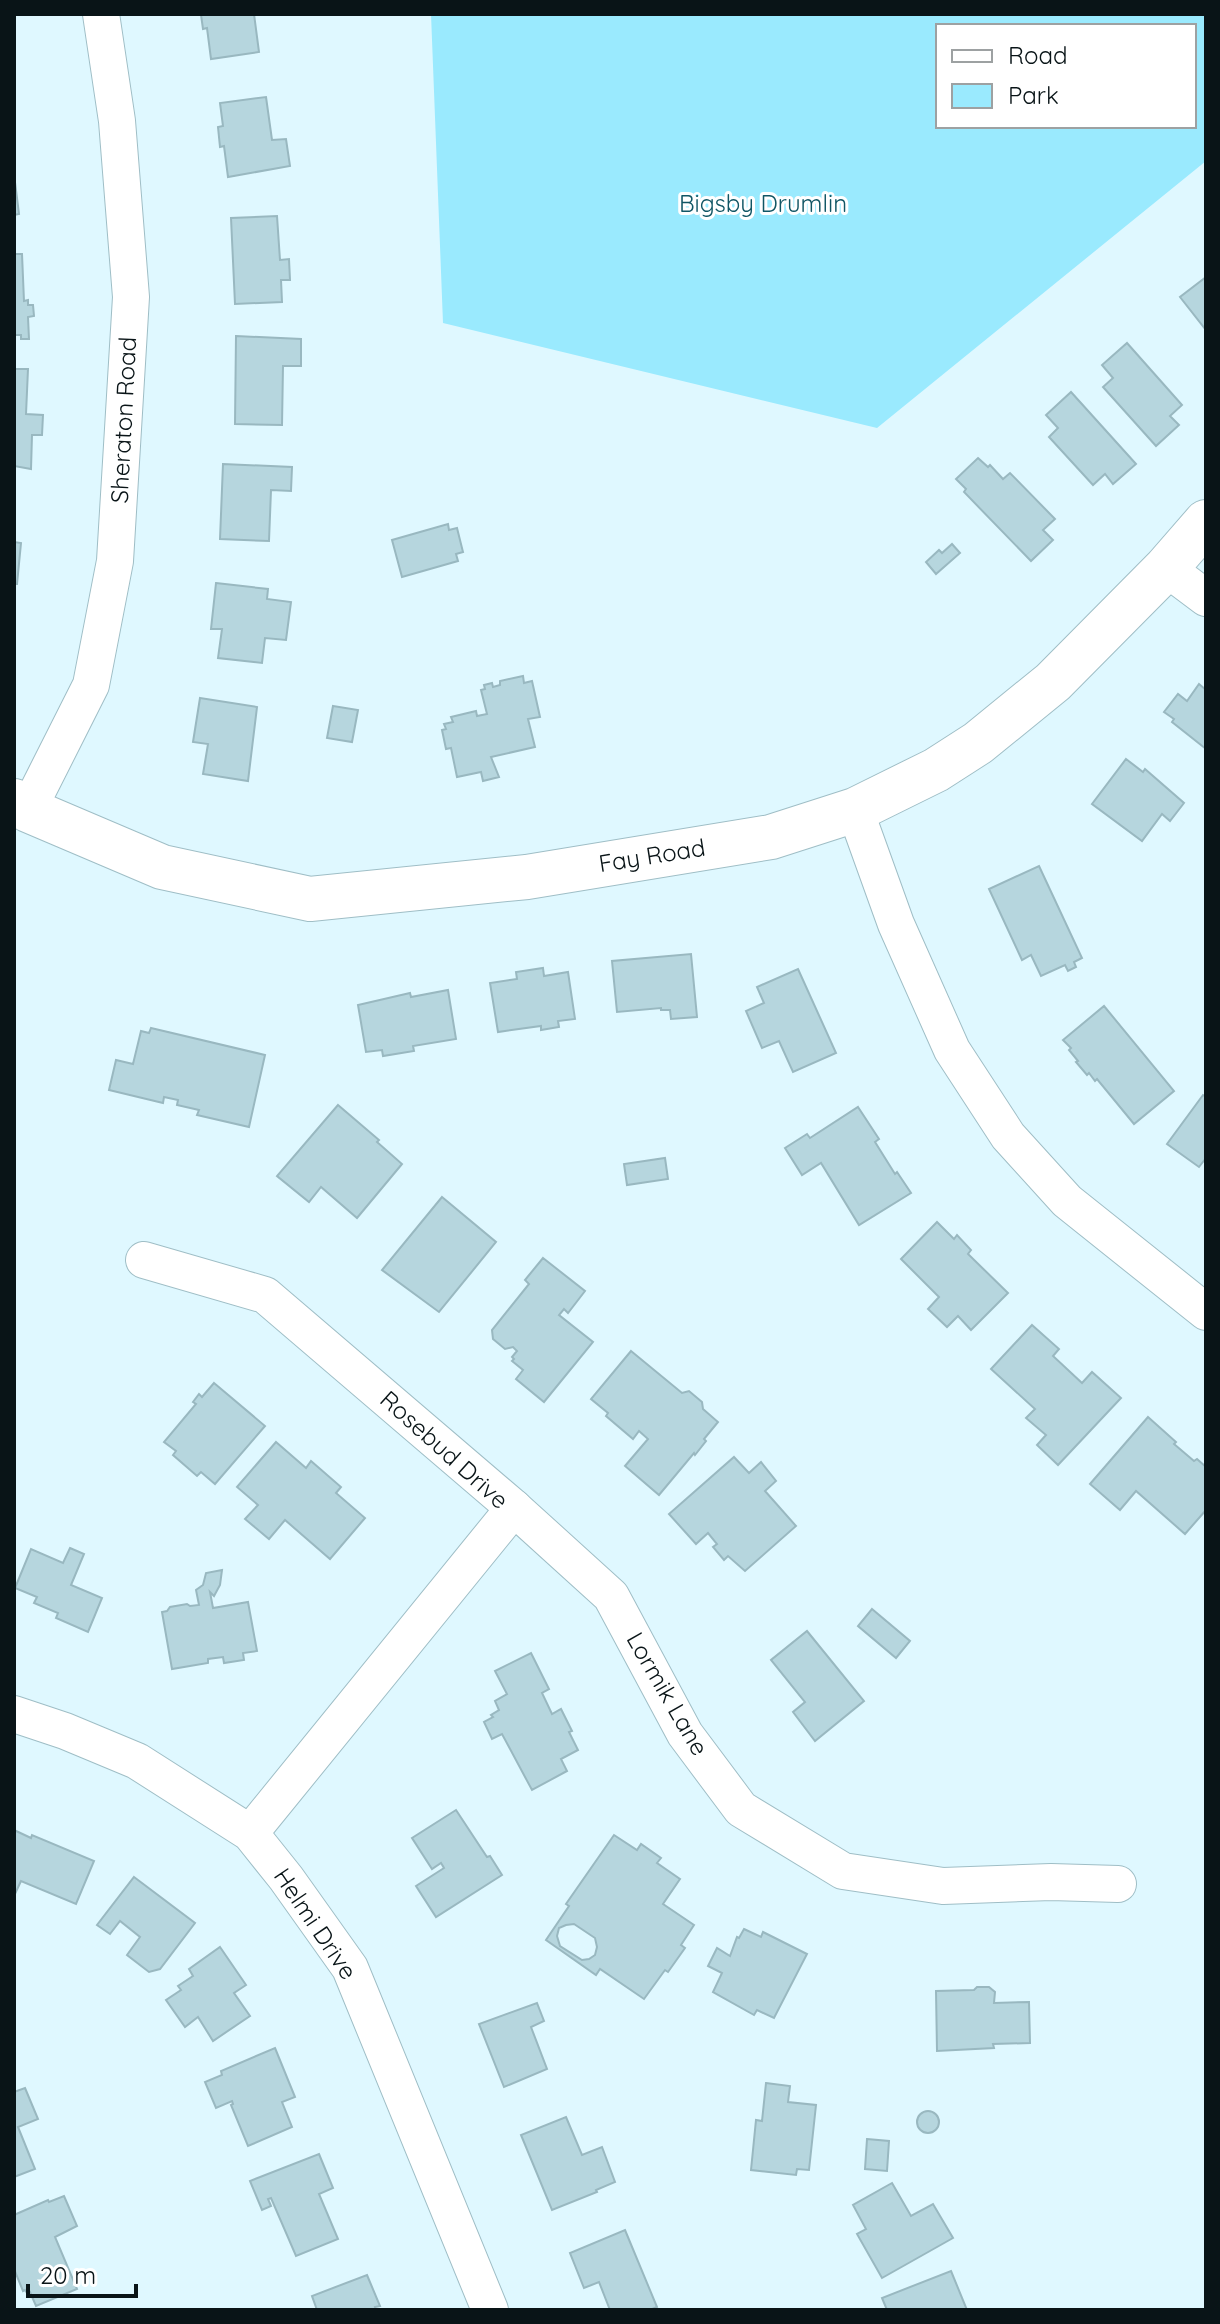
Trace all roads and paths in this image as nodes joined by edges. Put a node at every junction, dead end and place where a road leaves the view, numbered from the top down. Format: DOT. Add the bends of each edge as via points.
graph roads {
  1 [pos="101,14"];
  2 [pos="1206,522"];
  3 [pos="1166,568"];
  4 [pos="1206,598"];
  5 [pos="855,810"];
  6 [pos="19,814"];
  7 [pos="144,1260"];
  8 [pos="1206,1312"];
  9 [pos="514,1508"];
  10 [pos="14,1714"];
  11 [pos="250,1833"];
  12 [pos="1118,1884"];
  13 [pos="490,2310"];
  1 -- 6 [label="street, Sheraton Road" via="117,121 131,297 115,561 91,685"];
  2 -- 3 [label="street, Fay Road"];
  3 -- 4 [label="street"];
  3 -- 5 [label="street, Fay Road" via="1053,682 978,743"];
  5 -- 6 [label="street, Fay Road" via="771,837 527,877 310,899 162,867"];
  5 -- 8 [label="street" via="896,924 952,1050 1008,1136 1067,1201"];
  7 -- 9 [label="street, Rosebud Drive" via="265,1295"];
  9 -- 11 [label="street, Rosebud Drive"];
  9 -- 12 [label="street, Lormik Lane" via="611,1596 685,1734 741,1809 843,1871 943,1886"];
  10 -- 11 [label="street, Helmi Drive" via="137,1761"];
  11 -- 13 [label="street, Helmi Drive" via="350,1968"];
}
